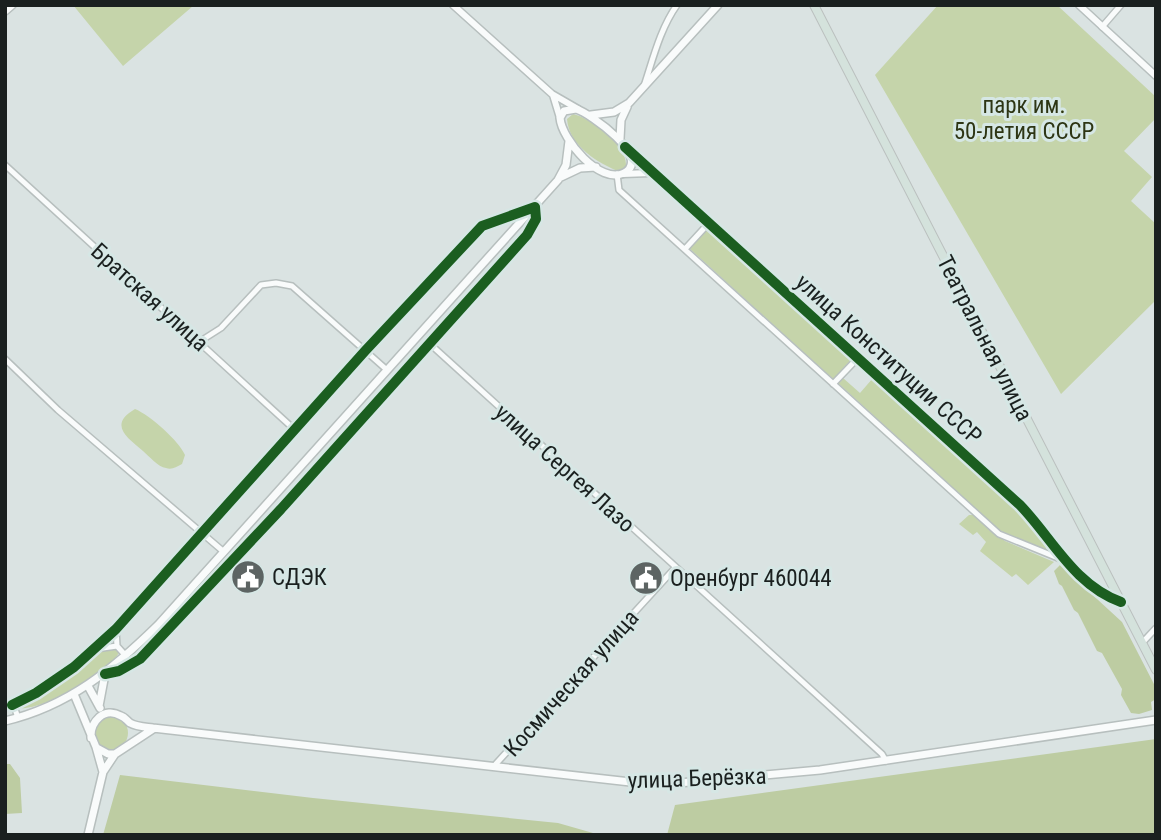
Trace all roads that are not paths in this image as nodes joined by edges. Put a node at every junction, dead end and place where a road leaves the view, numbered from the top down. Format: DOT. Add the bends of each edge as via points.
graph roads {
  1 [pos="12,5"];
  2 [pos="453,5"];
  3 [pos="677,5"];
  4 [pos="718,5"];
  5 [pos="814,5"];
  6 [pos="1079,5"];
  7 [pos="1121,5"];
  8 [pos="5,11"];
  9 [pos="1102,27"];
  10 [pos="1156,76"];
  11 [pos="643,88"];
  12 [pos="552,94"];
  13 [pos="629,103"];
  14 [pos="581,110"];
  15 [pos="590,115"];
  16 [pos="561,118"];
  17 [pos="569,141"];
  18 [pos="623,144"];
  19 [pos="5,165"];
  20 [pos="596,167"];
  21 [pos="619,174"];
  22 [pos="655,176"];
  23 [pos="558,180"];
  24 [pos="535,207"];
  25 [pos="708,224"];
  26 [pos="685,249"];
  27 [pos="199,342"];
  28 [pos="430,344"];
  29 [pos="365,351"];
  30 [pos="5,359"];
  31 [pos="857,359"];
  32 [pos="387,370"];
  33 [pos="833,384"];
  34 [pos="295,430"];
  35 [pos="333,431"];
  36 [pos="342,440"];
  37 [pos="203,534"];
  38 [pos="224,552"];
  39 [pos="1062,560"];
  40 [pos="676,568"];
  41 [pos="1121,602"];
  42 [pos="1156,628"];
  43 [pos="116,629"];
  44 [pos="1142,643"];
  45 [pos="117,646"];
  46 [pos="96,649"];
  47 [pos="126,656"];
  48 [pos="1156,670"];
  49 [pos="105,674"];
  50 [pos="88,686"];
  51 [pos="74,694"];
  52 [pos="8,704"];
  53 [pos="99,706"];
  54 [pos="103,714"];
  55 [pos="18,718"];
  56 [pos="1153,719"];
  57 [pos="5,721"];
  58 [pos="129,723"];
  59 [pos="153,728"];
  60 [pos="91,738"];
  61 [pos="131,741"];
  62 [pos="96,747"];
  63 [pos="115,754"];
  64 [pos="886,761"];
  65 [pos="494,766"];
  66 [pos="103,772"];
  67 [pos="88,835"];
  1 -- 8 [label="main road"];
  2 -- 12 [label="street"];
  3 -- 11 [label="street" via="656,47"];
  4 -- 11 [label="main road"];
  5 -- 41 [label="main road, Театральная улица"];
  6 -- 9 [label="street"];
  7 -- 9 [label="street"];
  9 -- 10 [label="street"];
  11 -- 13 [label="main road"];
  12 -- 14 [label="street"];
  12 -- 16 [label="street"];
  13 -- 15 [label="main road" via="614,112"];
  13 -- 18 [label="main road" via="621,120"];
  14 -- 15 [label="main road"];
  14 -- 16 [label="main road" via="567,110"];
  15 -- 18 [label="main road"];
  16 -- 17 [label="main road"];
  17 -- 20 [label="main road"];
  17 -- 23 [label="main road" via="566,165"];
  18 -- 21 [label="main road" via="631,162 628,170"];
  18 -- 22 [label="street, улица Конституции СССР"];
  19 -- 27 [label="street, Братская улица"];
  20 -- 21 [label="main road"];
  20 -- 23 [label="main road" via="570,171"];
  21 -- 22 [label="street"];
  21 -- 26 [label="street" via="619,190"];
  22 -- 25 [label="street, улица Конституции СССР"];
  23 -- 24 [label="main road"];
  24 -- 28 [label="street" via="536,219 527,235"];
  24 -- 29 [label="street" via="482,226"];
  24 -- 32 [label="main road"];
  25 -- 26 [label="street"];
  25 -- 31 [label="street, улица Конституции СССР"];
  26 -- 33 [label="street"];
  27 -- 29 [label="street" via="221,328 261,285 276,283 292,286"];
  27 -- 34 [label="street, Братская улица"];
  28 -- 36 [label="street"];
  28 -- 40 [label="street, улица Сергея Лазо"];
  29 -- 32 [label="street"];
  29 -- 34 [label="street"];
  30 -- 37 [label="street"];
  31 -- 33 [label="street"];
  31 -- 39 [label="street, улица Конституции СССР" via="1020,505"];
  32 -- 35 [label="main road"];
  33 -- 39 [label="street" via="999,534"];
  34 -- 37 [label="street"];
  35 -- 36 [label="street"];
  35 -- 38 [label="main road"];
  36 -- 49 [label="street" via="140,659"];
  37 -- 38 [label="street"];
  37 -- 43 [label="street"];
  38 -- 47 [label="main road"];
  39 -- 41 [label="street, улица Конституции СССР"];
  40 -- 64 [label="street, улица Сергея Лазо"];
  40 -- 65 [label="street, Космическая улица"];
  41 -- 44 [label="main road, Театральная улица"];
  42 -- 44 [label="street"];
  43 -- 45 [label="street"];
  43 -- 46 [label="street"];
  44 -- 48 [label="main road, Театральная улица"];
  45 -- 46 [label="street"];
  45 -- 47 [label="street"];
  46 -- 52 [label="street" via="57,679"];
  47 -- 49 [label="main road"];
  49 -- 50 [label="main road"];
  49 -- 53 [label="main road"];
  50 -- 51 [label="main road"];
  50 -- 53 [label="main road"];
  51 -- 55 [label="main road"];
  51 -- 60 [label="main road"];
  52 -- 55 [label="street"];
  53 -- 54 [label="main road"];
  54 -- 58 [label="main road" via="120,715"];
  54 -- 60 [label="main road" via="93,724"];
  55 -- 57 [label="main road"];
  56 -- 64 [label="main road, улица Берёзка"];
  58 -- 59 [label="main road, улица Берёзка"];
  58 -- 61 [label="main road"];
  59 -- 61 [label="main road"];
  59 -- 65 [label="main road, улица Берёзка"];
  60 -- 62 [label="main road"];
  61 -- 63 [label="main road"];
  62 -- 63 [label="main road"];
  62 -- 66 [label="main road"];
  63 -- 66 [label="main road"];
  64 -- 65 [label="main road, улица Берёзка" via="657,785"];
  66 -- 67 [label="main road"];
}
